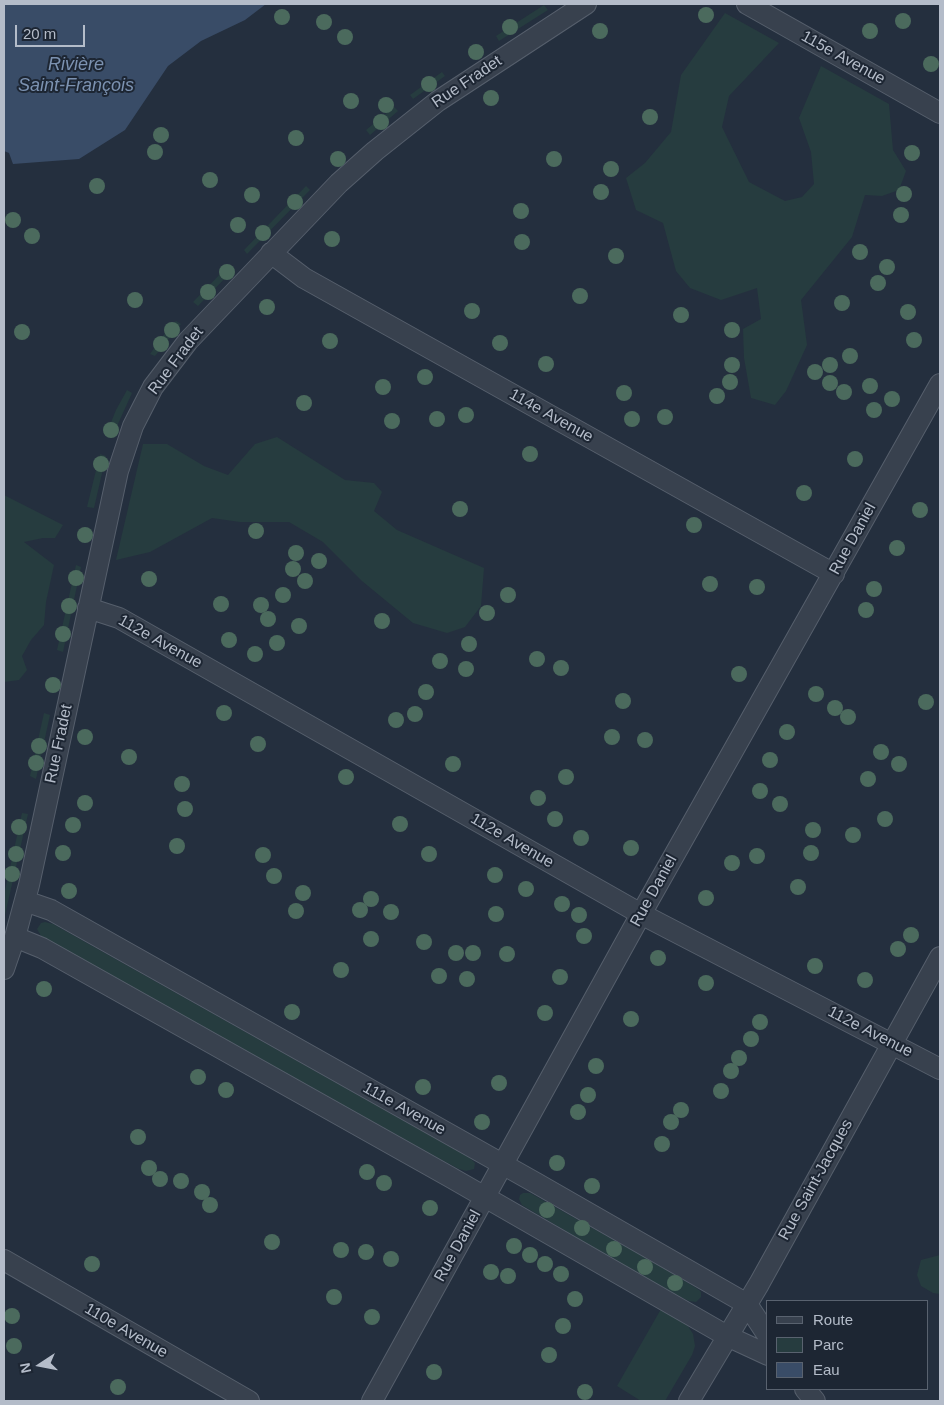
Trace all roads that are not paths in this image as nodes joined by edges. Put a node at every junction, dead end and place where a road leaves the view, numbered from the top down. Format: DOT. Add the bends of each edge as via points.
graph roads {
  1 [pos="586,4"];
  2 [pos="747,4"];
  3 [pos="940,113"];
  4 [pos="271,253"];
  5 [pos="940,384"];
  6 [pos="834,574"];
  7 [pos="88,608"];
  8 [pos="25,901"];
  9 [pos="641,914"];
  10 [pos="15,937"];
  11 [pos="940,957"];
  12 [pos="4,969"];
  13 [pos="892,1043"];
  14 [pos="940,1069"];
  15 [pos="502,1165"];
  16 [pos="485,1198"];
  17 [pos="4,1260"];
  18 [pos="747,1304"];
  19 [pos="766,1333"];
  20 [pos="727,1336"];
  21 [pos="766,1354"];
  22 [pos="806,1390"];
  23 [pos="249,1401"];
  24 [pos="372,1401"];
  25 [pos="689,1401"];
  26 [pos="814,1401"];
  1 -- 4 [label="street, Rue Fradet" via="464,83 407,125 339,183"];
  2 -- 3 [label="street, 115e Avenue"];
  4 -- 6 [label="street, 114e Avenue" via="304,278"];
  4 -- 7 [label="street, Rue Fradet" via="188,341 143,405 122,456"];
  5 -- 6 [label="street, Rue Daniel"];
  6 -- 9 [label="street, Rue Daniel"];
  7 -- 8 [label="street, Rue Fradet"];
  7 -- 9 [label="street, 112e Avenue" via="119,618"];
  8 -- 10 [label="street, Rue Fradet"];
  8 -- 15 [label="street, 111e Avenue" via="51,910"];
  9 -- 13 [label="street, 112e Avenue"];
  9 -- 15 [label="street, Rue Daniel"];
  10 -- 12 [label="street, Rue Fradet"];
  10 -- 16 [label="street" via="42,948"];
  11 -- 13 [label="street, Rue Saint-Jacques"];
  13 -- 14 [label="street, 112e Avenue"];
  13 -- 18 [label="street, Rue Saint-Jacques"];
  15 -- 16 [label="street, Rue Daniel"];
  15 -- 18 [label="street, 111e Avenue"];
  16 -- 20 [label="street"];
  16 -- 24 [label="street, Rue Daniel"];
  17 -- 23 [label="street, 110e Avenue"];
  18 -- 19 [label="street, 111e Avenue"];
  18 -- 20 [label="street, Rue Saint-Jacques"];
  20 -- 21 [label="street"];
  20 -- 25 [label="street, Rue Saint-Jacques"];
  22 -- 26 [label="street"];
}
